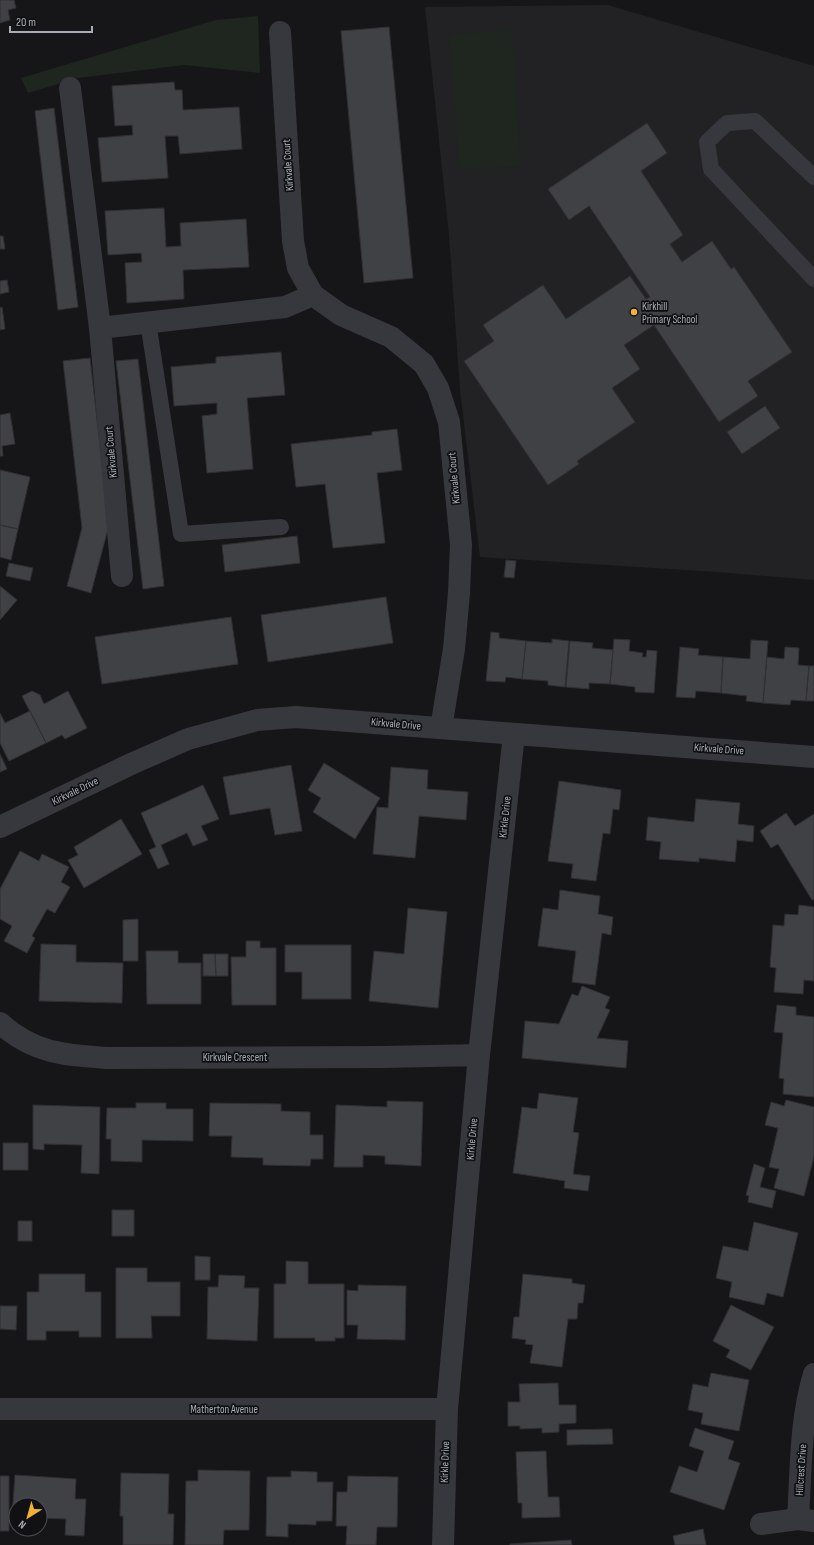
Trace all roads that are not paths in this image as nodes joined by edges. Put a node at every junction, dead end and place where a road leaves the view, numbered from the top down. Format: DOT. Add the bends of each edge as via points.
graph roads {
  1 [pos="280,32"];
  2 [pos="70,88"];
  3 [pos="814,177"];
  4 [pos="814,278"];
  5 [pos="313,295"];
  6 [pos="148,322"];
  7 [pos="100,328"];
  8 [pos="281,527"];
  9 [pos="122,576"];
  10 [pos="441,728"];
  11 [pos="514,734"];
  12 [pos="814,756"];
  13 [pos="0,828"];
  14 [pos="0,1023"];
  15 [pos="479,1055"];
  16 [pos="814,1374"];
  17 [pos="447,1409"];
  18 [pos="0,1410"];
  19 [pos="806,1520"];
  20 [pos="761,1524"];
  21 [pos="443,1545"];
  1 -- 5 [label="street, Kirkvale Court" via="293,241 298,268"];
  2 -- 7 [label="street, Kirkvale Court"];
  3 -- 4 [label="lane" via="755,121 727,123 707,142 711,169"];
  5 -- 6 [label="street" via="284,307"];
  5 -- 10 [label="street, Kirkvale Court" via="341,315 391,337 424,364 438,388 449,422 461,545 454,649"];
  6 -- 7 [label="street"];
  6 -- 8 [label="lane" via="181,534"];
  7 -- 9 [label="street, Kirkvale Court"];
  10 -- 11 [label="street, Kirkvale Drive"];
  10 -- 13 [label="street, Kirkvale Drive" via="296,717 257,720 188,739"];
  11 -- 12 [label="street, Kirkvale Drive"];
  11 -- 15 [label="street, Kirkle Drive"];
  14 -- 15 [label="street, Kirkvale Crescent" via="34,1046 72,1056 115,1058"];
  15 -- 17 [label="street, Kirkle Drive"];
  16 -- 19 [label="street, Hillcrest Drive" via="808,1394 802,1451"];
  17 -- 18 [label="street, Matherton Avenue"];
  17 -- 21 [label="street, Kirkle Drive"];
  19 -- 20 [label="street, Hillcrest Drive"];
}
